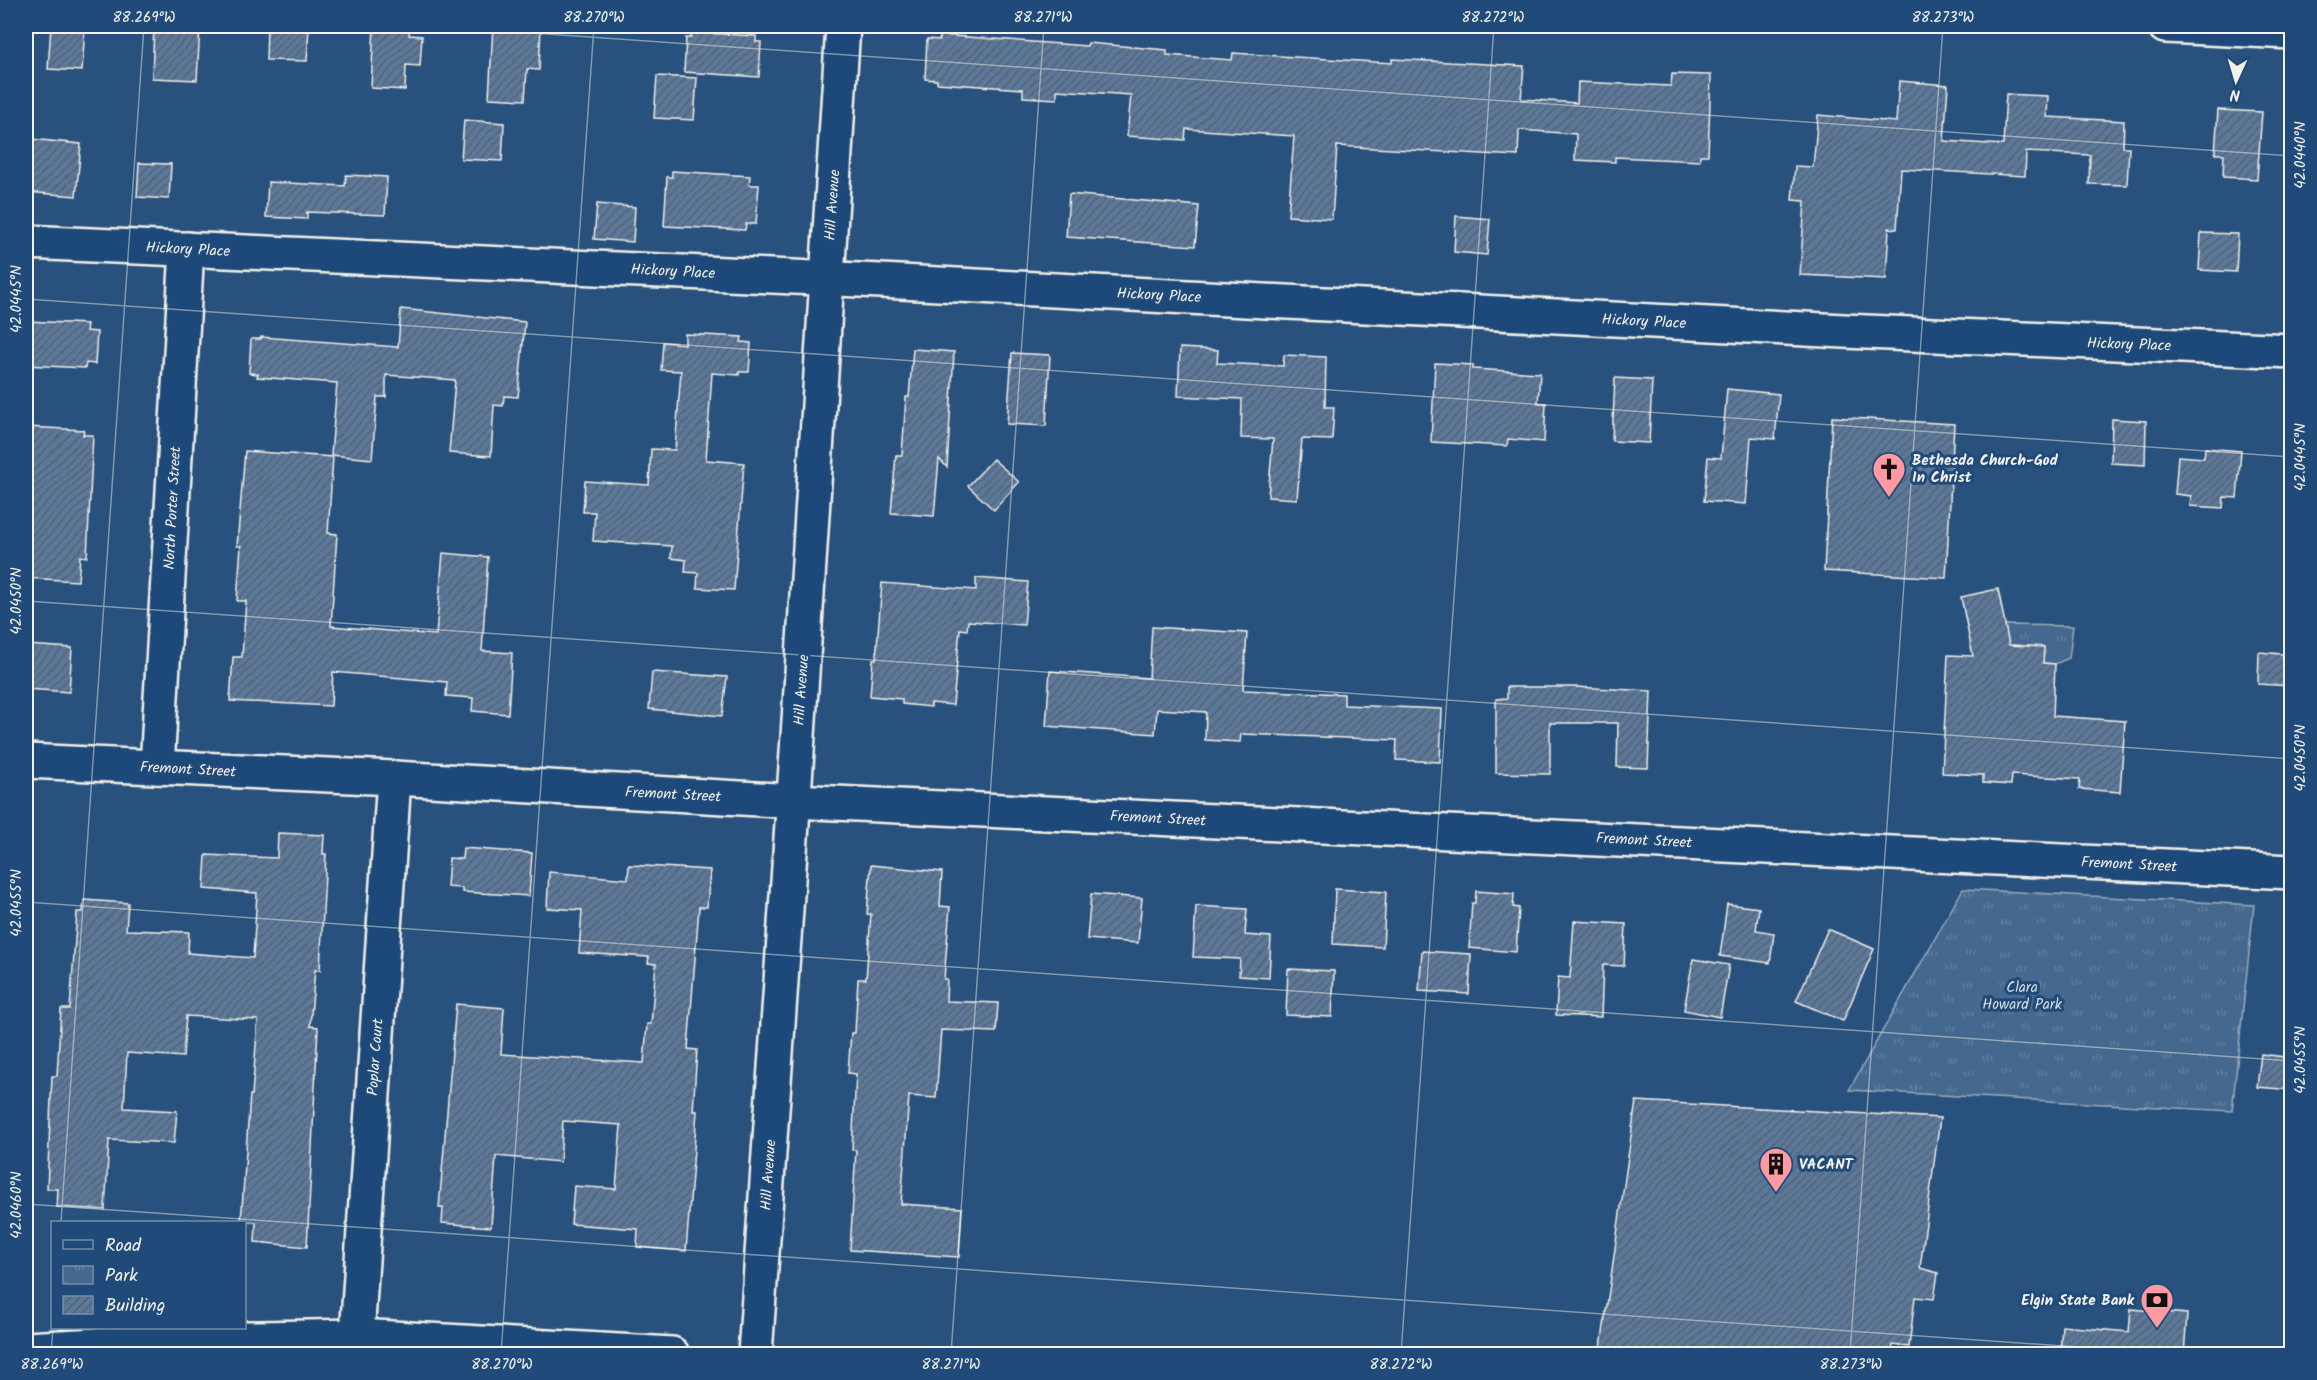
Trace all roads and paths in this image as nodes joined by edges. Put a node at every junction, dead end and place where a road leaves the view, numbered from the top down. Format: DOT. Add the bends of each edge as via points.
graph roads {
  1 [pos="843,26"];
  2 [pos="2165,26"];
  3 [pos="2292,32"];
  4 [pos="26,242"];
  5 [pos="187,249"];
  6 [pos="827,278"];
  7 [pos="2292,351"];
  8 [pos="26,761"];
  9 [pos="157,767"];
  10 [pos="394,778"];
  11 [pos="794,801"];
  12 [pos="2292,872"];
  13 [pos="357,1336"];
  14 [pos="26,1348"];
  15 [pos="672,1354"];
  16 [pos="755,1354"];
  1 -- 6 [label="street, Hill Avenue"];
  2 -- 3 [label="street"];
  4 -- 5 [label="street, Hickory Place"];
  5 -- 6 [label="street, Hickory Place"];
  5 -- 9 [label="street, North Porter Street"];
  6 -- 7 [label="street, Hickory Place"];
  6 -- 11 [label="street, Hill Avenue"];
  8 -- 9 [label="street, Fremont Street"];
  9 -- 10 [label="street, Fremont Street"];
  10 -- 11 [label="street, Fremont Street"];
  10 -- 13 [label="street, Poplar Court"];
  11 -- 12 [label="street, Fremont Street"];
  11 -- 16 [label="street, Hill Avenue"];
  13 -- 14 [label="street"];
  13 -- 15 [label="street"];
}
